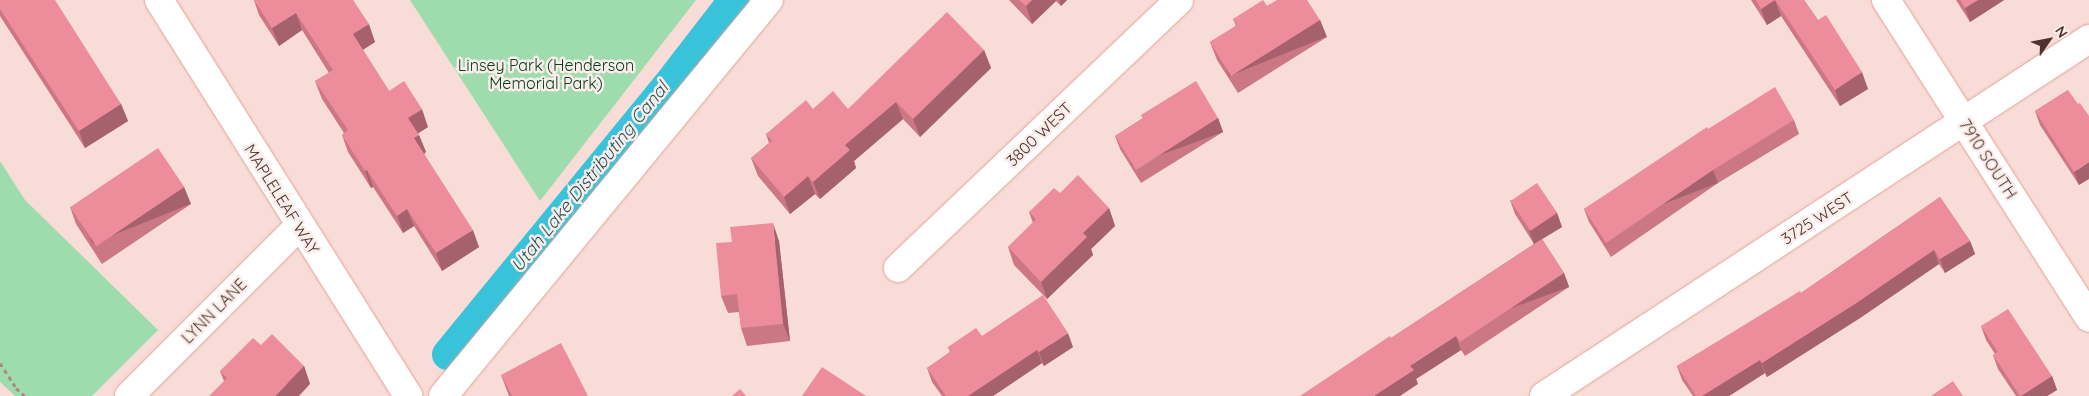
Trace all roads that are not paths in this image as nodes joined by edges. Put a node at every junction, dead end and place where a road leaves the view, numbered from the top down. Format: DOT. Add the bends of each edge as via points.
graph roads {
  1 [pos="159,0"];
  2 [pos="769,0"];
  3 [pos="1179,0"];
  4 [pos="1886,0"];
  5 [pos="2089,39"];
  6 [pos="1964,121"];
  7 [pos="299,226"];
  8 [pos="898,268"];
  9 [pos="2089,318"];
  10 [pos="129,396"];
  11 [pos="408,396"];
  12 [pos="443,396"];
  13 [pos="1544,396"];
  1 -- 7 [label="street, MAPLELEAF WAY"];
  2 -- 12 [label="street"];
  3 -- 8 [label="street, 3800 WEST"];
  4 -- 6 [label="street, 7910 SOUTH"];
  5 -- 6 [label="street, 3725 WEST"];
  6 -- 9 [label="street, 7910 SOUTH"];
  6 -- 13 [label="street, 3725 WEST"];
  7 -- 10 [label="street, LYNN LANE"];
  7 -- 11 [label="street, MAPLELEAF WAY"];
}
